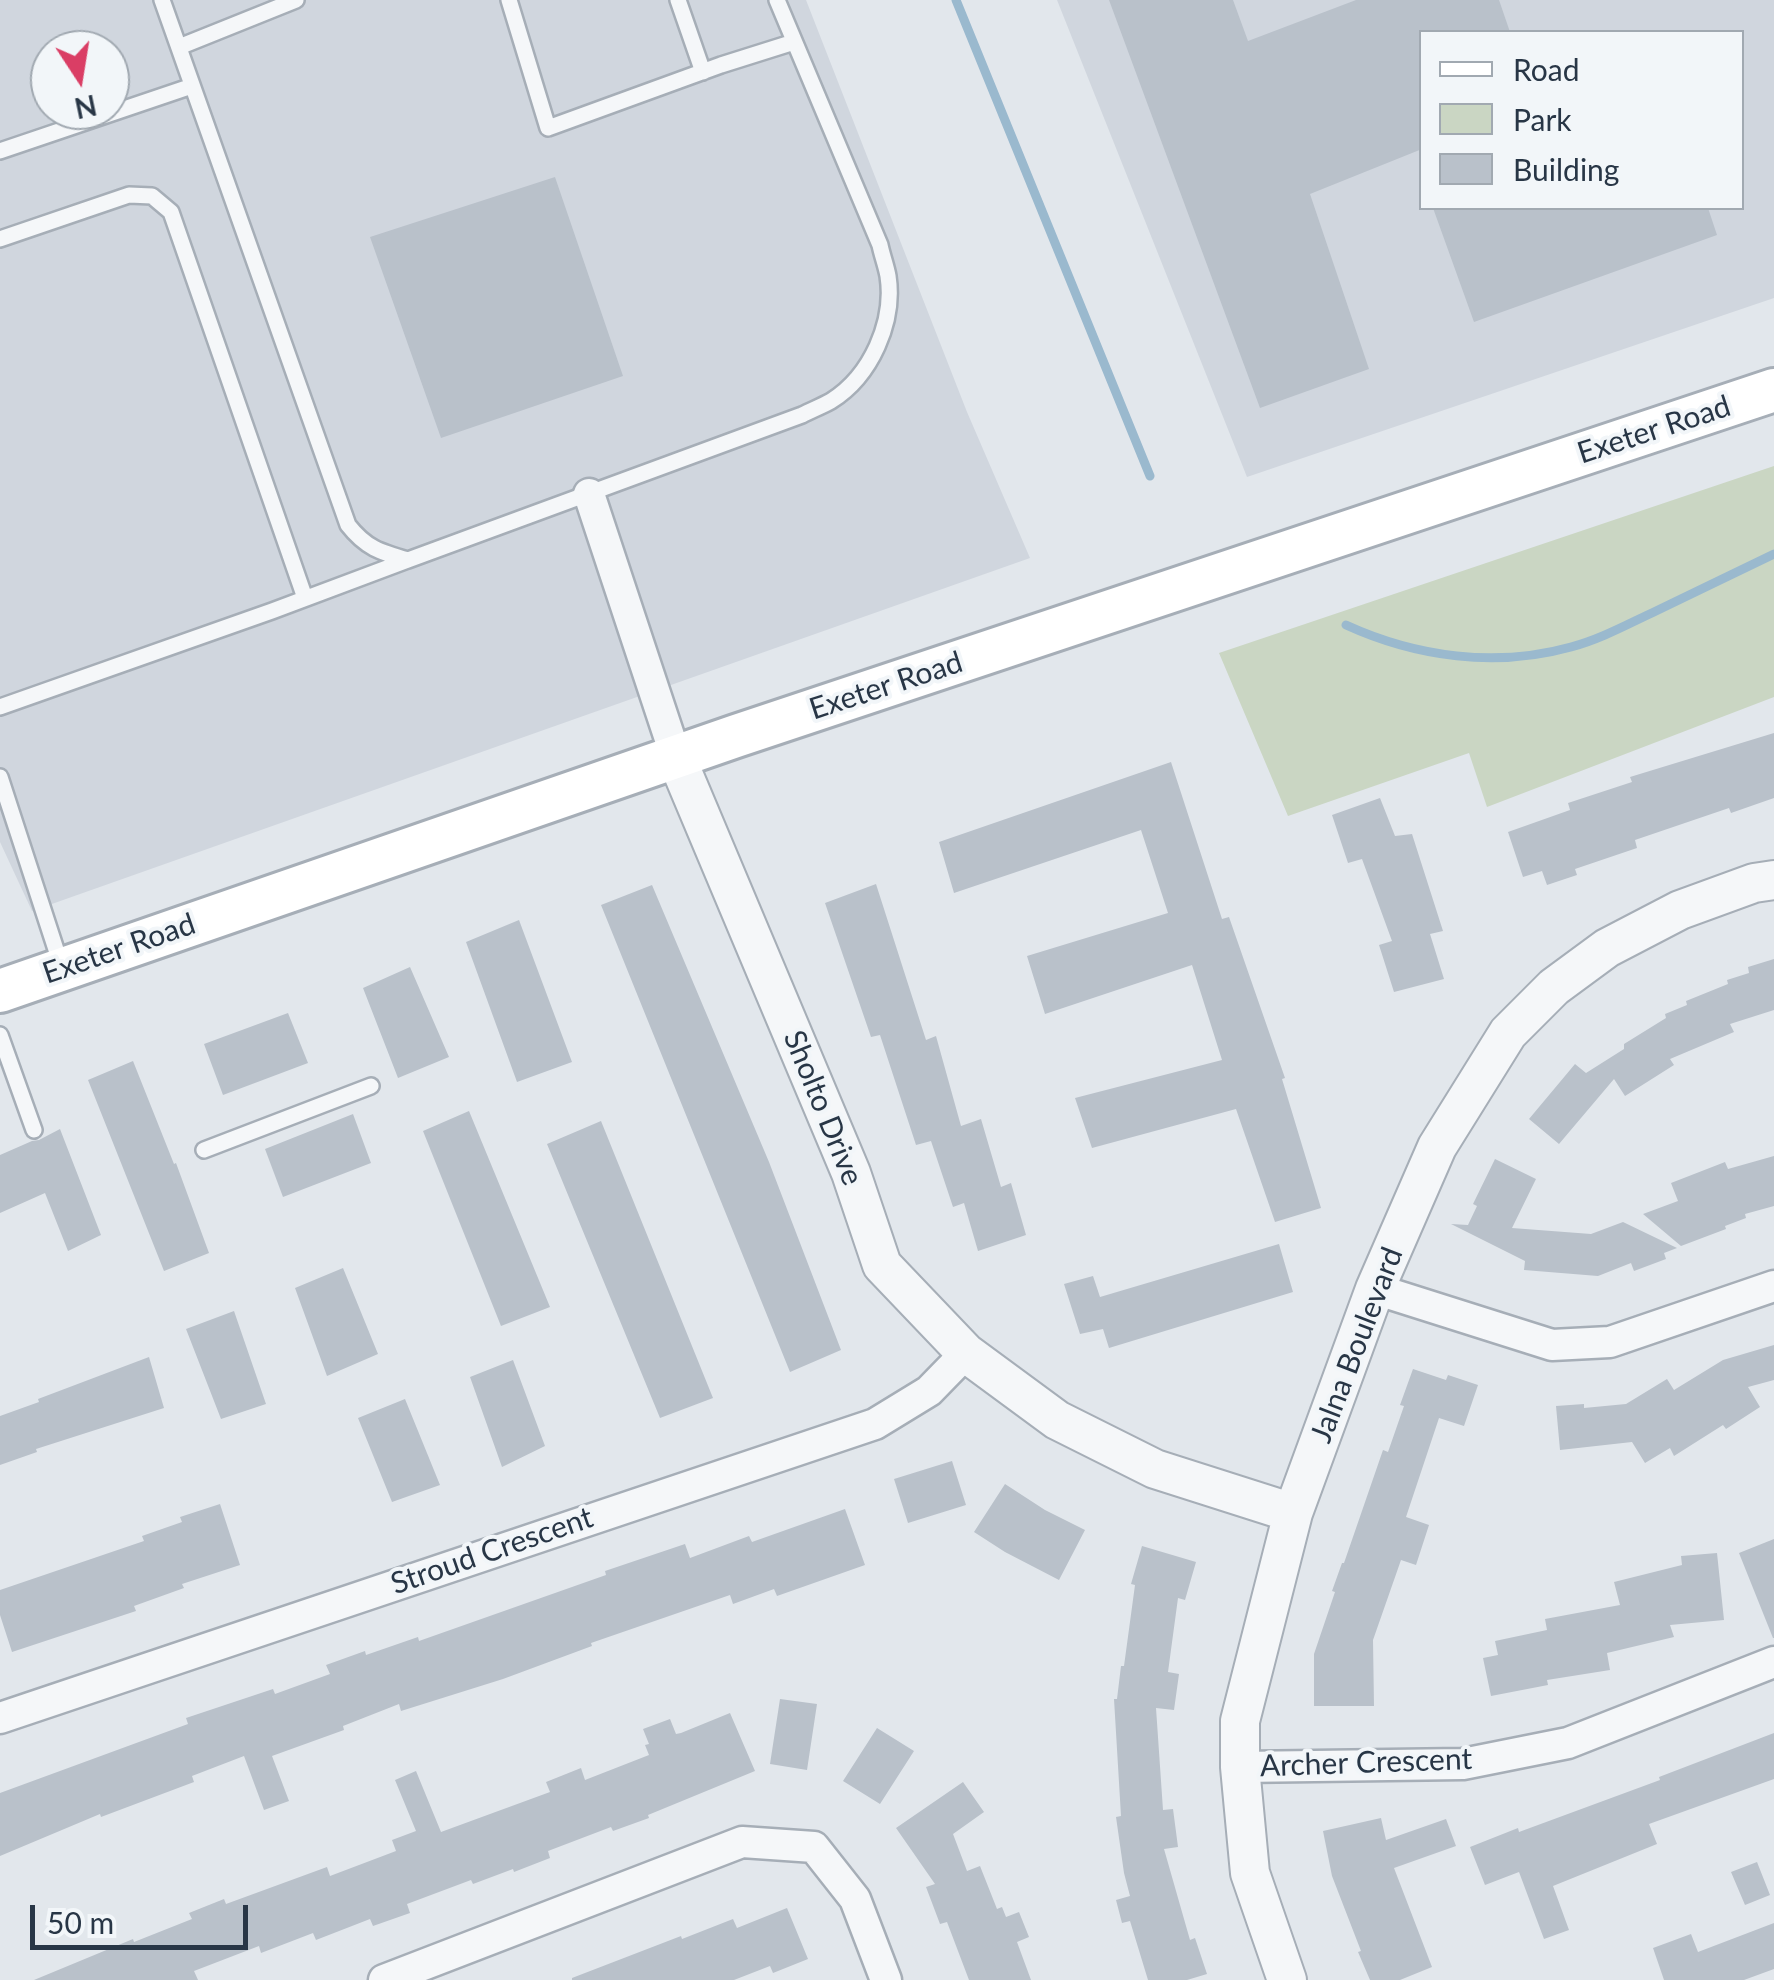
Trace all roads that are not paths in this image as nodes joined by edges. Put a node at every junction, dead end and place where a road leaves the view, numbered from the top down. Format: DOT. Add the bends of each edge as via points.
graph roads {
  1 [pos="162,0"];
  2 [pos="296,0"];
  3 [pos="509,0"];
  4 [pos="678,0"];
  5 [pos="777,0"];
  6 [pos="794,42"];
  7 [pos="178,47"];
  8 [pos="703,72"];
  9 [pos="192,86"];
  10 [pos="0,150"];
  11 [pos="0,239"];
  12 [pos="1774,390"];
  13 [pos="589,494"];
  14 [pos="408,560"];
  15 [pos="304,598"];
  16 [pos="0,706"];
  17 [pos="676,757"];
  18 [pos="0,777"];
  19 [pos="1774,880"];
  20 [pos="62,968"];
  21 [pos="0,991"];
  22 [pos="0,1035"];
  23 [pos="371,1086"];
  24 [pos="34,1130"];
  25 [pos="204,1150"];
  26 [pos="1774,1286"];
  27 [pos="1375,1289"];
  28 [pos="966,1352"];
  29 [pos="1293,1513"];
  30 [pos="1774,1662"];
  31 [pos="0,1718"];
  32 [pos="1240,1768"];
  33 [pos="384,1980"];
  34 [pos="886,1980"];
  35 [pos="1287,1980"];
  1 -- 7 [label="lane"];
  2 -- 7 [label="lane"];
  3 -- 8 [label="lane" via="548,128"];
  4 -- 8 [label="lane"];
  5 -- 6 [label="lane"];
  6 -- 8 [label="lane"];
  6 -- 13 [label="lane" via="880,245 888,313 878,346 834,400"];
  7 -- 9 [label="lane"];
  9 -- 10 [label="lane"];
  9 -- 14 [label="lane" via="348,525 373,549"];
  11 -- 15 [label="lane" via="129,195 152,196 171,212"];
  12 -- 17 [label="main road, Exeter Road"];
  13 -- 14 [label="lane"];
  13 -- 17 [label="street, Sholto Drive"];
  14 -- 15 [label="lane"];
  15 -- 16 [label="lane"];
  17 -- 20 [label="main road, Exeter Road"];
  17 -- 28 [label="street, Sholto Drive" via="851,1173 882,1264"];
  18 -- 20 [label="lane"];
  19 -- 27 [label="street, Jalna Boulevard" via="1680,910 1607,948 1508,1033 1436,1147"];
  20 -- 21 [label="main road, Exeter Road"];
  22 -- 24 [label="lane"];
  23 -- 25 [label="lane"];
  26 -- 27 [label="street" via="1610,1342 1552,1345"];
  27 -- 29 [label="street, Jalna Boulevard"];
  28 -- 29 [label="street, Sholto Drive" via="1057,1420 1155,1469"];
  28 -- 31 [label="street, Stroud Crescent" via="929,1391 875,1424"];
  29 -- 32 [label="street, Jalna Boulevard" via="1240,1721"];
  30 -- 32 [label="street, Archer Crescent" via="1551,1747 1463,1764"];
  32 -- 35 [label="street, Jalna Boulevard" via="1250,1873"];
  33 -- 34 [label="street" via="742,1842 814,1847 855,1899"];
}
